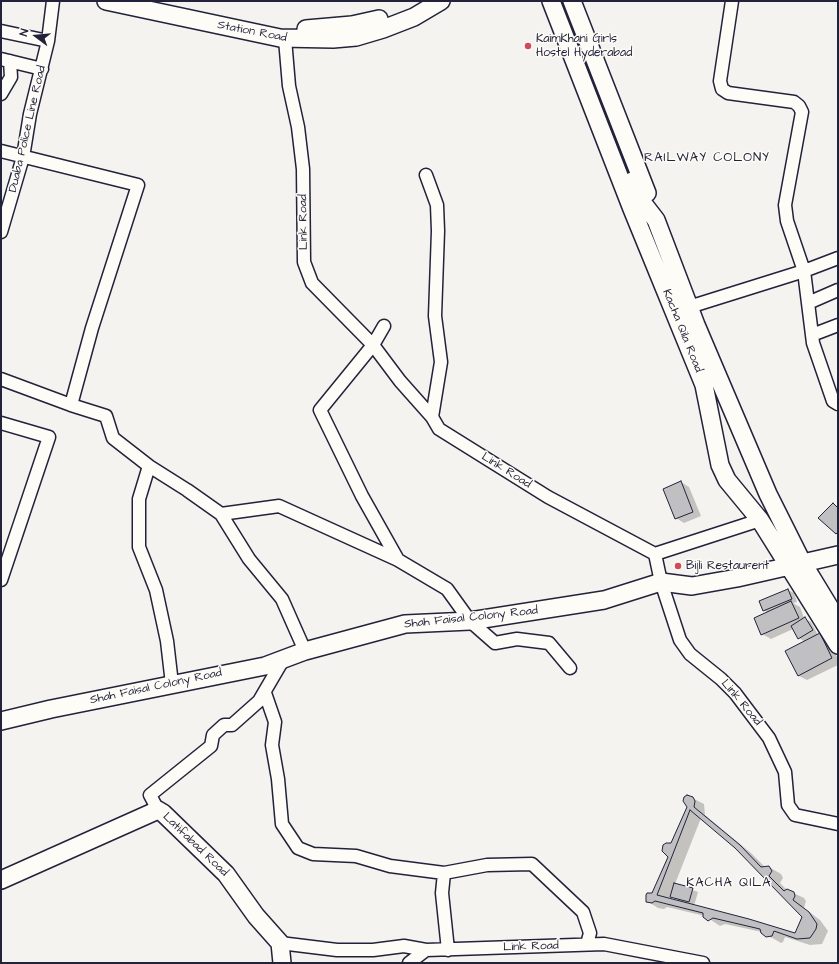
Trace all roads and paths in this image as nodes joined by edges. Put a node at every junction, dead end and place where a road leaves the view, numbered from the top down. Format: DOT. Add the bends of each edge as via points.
graph roads {
  1 [pos="53,1"];
  2 [pos="106,1"];
  3 [pos="161,1"];
  4 [pos="423,1"];
  5 [pos="441,1"];
  6 [pos="551,1"];
  7 [pos="563,1"];
  8 [pos="572,1"];
  9 [pos="732,1"];
  10 [pos="1,31"];
  11 [pos="285,39"];
  12 [pos="48,42"];
  13 [pos="6,60"];
  14 [pos="42,69"];
  15 [pos="1,94"];
  16 [pos="1,151"];
  17 [pos="24,157"];
  18 [pos="426,175"];
  19 [pos="636,191"];
  20 [pos="656,220"];
  21 [pos="2,227"];
  22 [pos="641,230"];
  23 [pos="838,258"];
  24 [pos="804,271"];
  25 [pos="838,290"];
  26 [pos="808,303"];
  27 [pos="689,307"];
  28 [pos="838,325"];
  29 [pos="384,326"];
  30 [pos="812,335"];
  31 [pos="373,346"];
  32 [pos="1,379"];
  33 [pos="838,404"];
  34 [pos="71,405"];
  35 [pos="432,417"];
  36 [pos="1,423"];
  37 [pos="149,466"];
  38 [pos="768,494"];
  39 [pos="750,506"];
  40 [pos="220,514"];
  41 [pos="760,520"];
  42 [pos="655,554"];
  43 [pos="838,555"];
  44 [pos="398,560"];
  45 [pos="796,564"];
  46 [pos="2,573"];
  47 [pos="661,582"];
  48 [pos="470,621"];
  49 [pos="838,622"];
  50 [pos="838,645"];
  51 [pos="305,651"];
  52 [pos="283,660"];
  53 [pos="570,668"];
  54 [pos="172,684"];
  55 [pos="265,693"];
  56 [pos="1,721"];
  57 [pos="158,810"];
  58 [pos="838,824"];
  59 [pos="444,873"];
  60 [pos="1,880"];
  61 [pos="280,943"];
  62 [pos="587,944"];
  63 [pos="426,950"];
  64 [pos="448,950"];
  65 [pos="282,963"];
  66 [pos="409,963"];
  67 [pos="703,963"];
  1 -- 12 [label="street, Duaba Police Line Road"];
  2 -- 11 [label="street, Station Road"];
  3 -- 4 [label="street, Station Road" via="281,28 298,29 366,23"];
  5 -- 11 [label="street, Station Road" via="414,17 356,37"];
  6 -- 22 [label="street, Kacha Qila Road"];
  7 -- 19 [label="street"];
  8 -- 20 [label="street"];
  9 -- 24 [label="street" via="720,81 722,89 728,93 794,102 802,112 785,204 787,221"];
  10 -- 12 [label="street"];
  11 -- 31 [label="street, Link Road" via="289,86 298,127 303,169 304,262 312,283"];
  12 -- 14 [label="street, Duaba Police Line Road"];
  13 -- 14 [label="street"];
  13 -- 15 [label="street" via="11,77"];
  14 -- 17 [label="street, Duaba Police Line Road" via="30,114"];
  16 -- 17 [label="street"];
  17 -- 21 [label="street, Duaba Police Line Road"];
  17 -- 34 [label="street" via="138,185 92,328"];
  18 -- 35 [label="street" via="437,205 438,231 435,316 441,362"];
  19 -- 20 [label="street"];
  19 -- 22 [label="street"];
  20 -- 27 [label="street"];
  22 -- 39 [label="street, Kacha Qila Road" via="704,385 720,465 727,480"];
  23 -- 24 [label="street"];
  24 -- 26 [label="street"];
  24 -- 27 [label="street"];
  25 -- 26 [label="street"];
  26 -- 30 [label="street"];
  27 -- 38 [label="street"];
  28 -- 30 [label="street"];
  29 -- 31 [label="street"];
  30 -- 33 [label="street" via="833,401"];
  31 -- 35 [label="street, Link Road"];
  31 -- 44 [label="street" via="320,410 362,496"];
  32 -- 34 [label="street"];
  34 -- 37 [label="street" via="106,416 114,438"];
  35 -- 42 [label="street, Link Road" via="440,429 548,497"];
  36 -- 46 [label="street" via="49,437"];
  37 -- 40 [label="street"];
  37 -- 54 [label="street" via="139,499 139,547 156,590 167,641"];
  38 -- 39 [label="street" via="755,492"];
  38 -- 45 [label="street"];
  39 -- 41 [label="street, Kacha Qila Road"];
  40 -- 44 [label="street" via="280,506"];
  40 -- 51 [label="street" via="249,559 282,599"];
  41 -- 42 [label="street"];
  41 -- 45 [label="street, Kacha Qila Road"];
  42 -- 47 [label="street, Link Road"];
  43 -- 45 [label="street, Shah Faisal Colony Road"];
  44 -- 48 [label="street" via="448,589"];
  45 -- 47 [label="street, Shah Faisal Colony Road" via="692,586"];
  45 -- 49 [label="street, Kacha Qila Road"];
  45 -- 50 [label="street, Kacha Qila Road"];
  47 -- 48 [label="street, Shah Faisal Colony Road" via="604,600"];
  47 -- 58 [label="street, Link Road" via="680,640 690,654 735,693 769,738 785,772 788,805 795,815"];
  48 -- 51 [label="street, Shah Faisal Colony Road" via="405,624"];
  48 -- 53 [label="street" via="495,643 517,639 549,643"];
  51 -- 52 [label="street, Shah Faisal Colony Road"];
  52 -- 54 [label="street, Shah Faisal Colony Road" via="265,666"];
  52 -- 55 [label="street"];
  54 -- 56 [label="street, Shah Faisal Colony Road"];
  55 -- 57 [label="street" via="232,725 224,725 213,735 211,746 150,795"];
  55 -- 59 [label="street" via="275,722 272,745 282,824 298,848 313,854 356,856 390,866"];
  57 -- 60 [label="street, Latifabad Road"];
  57 -- 61 [label="street, Latifabad Road" via="226,874 256,916"];
  59 -- 62 [label="street" via="487,865 532,864 583,912 590,933"];
  59 -- 64 [label="street" via="442,893"];
  61 -- 63 [label="street, Link Road" via="337,950 373,950 404,946"];
  61 -- 65 [label="street"];
  62 -- 64 [label="street, Link Road"];
  62 -- 67 [label="street, Link Road" via="604,944"];
  63 -- 64 [label="street, Link Road"];
  63 -- 66 [label="street"];
}
